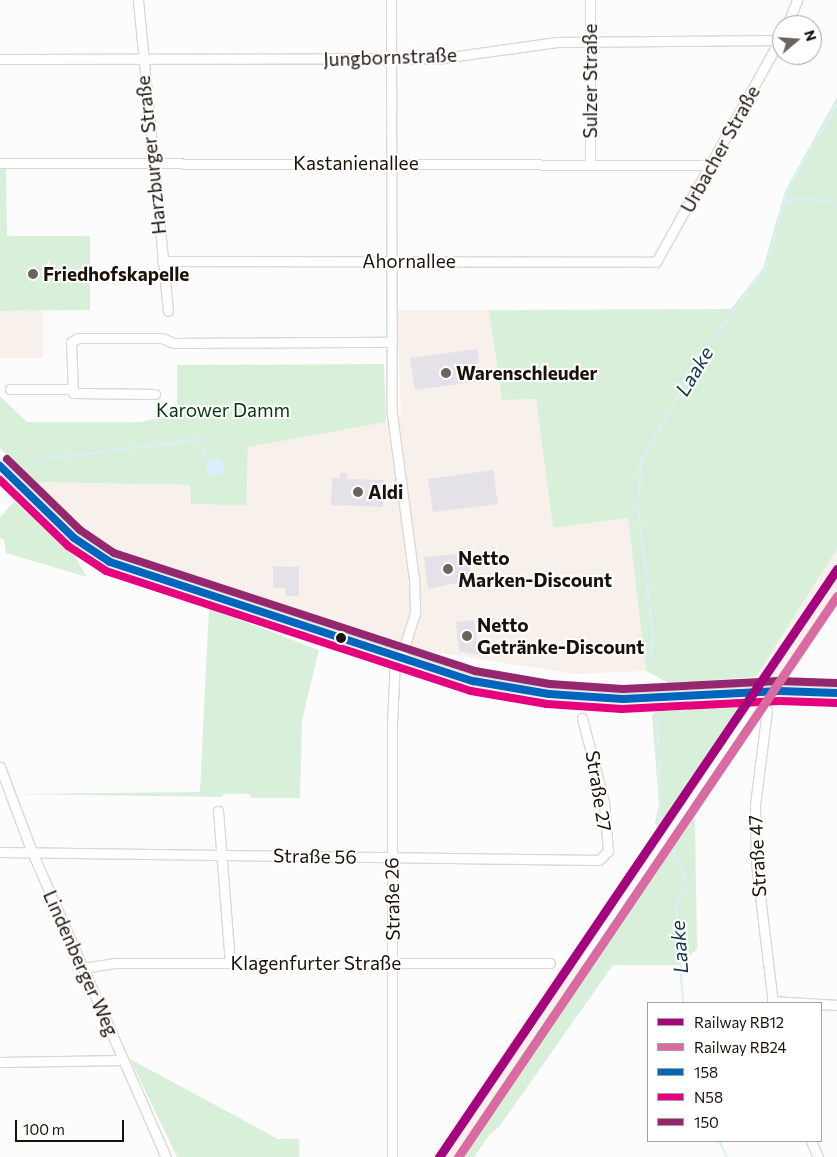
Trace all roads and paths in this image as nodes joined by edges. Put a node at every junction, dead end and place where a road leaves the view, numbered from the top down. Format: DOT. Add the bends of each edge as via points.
graph roads {
  1 [pos="138,0"];
  2 [pos="391,0"];
  3 [pos="590,0"];
  4 [pos="797,0"];
  5 [pos="791,15"];
  6 [pos="772,38"];
  7 [pos="590,41"];
  8 [pos="772,54"];
  9 [pos="0,59"];
  10 [pos="391,59"];
  11 [pos="141,60"];
  12 [pos="590,162"];
  13 [pos="392,163"];
  14 [pos="0,164"];
  15 [pos="153,164"];
  16 [pos="711,165"];
  17 [pos="162,261"];
  18 [pos="392,261"];
  19 [pos="656,262"];
  20 [pos="168,311"];
  21 [pos="392,342"];
  22 [pos="10,389"];
  23 [pos="71,389"];
  24 [pos="155,394"];
  25 [pos="0,466"];
  26 [pos="398,659"];
  27 [pos="837,693"];
  28 [pos="767,710"];
  29 [pos="582,718"];
  30 [pos="0,767"];
  31 [pos="218,811"];
  32 [pos="0,852"];
  33 [pos="32,852"];
  34 [pos="222,854"];
  35 [pos="391,858"];
  36 [pos="599,860"];
  37 [pos="230,962"];
  38 [pos="392,963"];
  39 [pos="550,963"];
  40 [pos="83,968"];
  41 [pos="773,1002"];
  42 [pos="822,1004"];
  43 [pos="837,1005"];
  44 [pos="123,1060"];
  45 [pos="0,1062"];
  46 [pos="811,1142"];
  47 [pos="166,1157"];
  48 [pos="392,1157"];
  49 [pos="818,1157"];
  1 -- 11 [label="street, Harzburger Straße"];
  2 -- 10 [label="street, Straße 26"];
  3 -- 7 [label="street, Sulzer Straße"];
  4 -- 5 [label="street"];
  6 -- 7 [label="street, Jungbornstraße"];
  7 -- 10 [label="street, Jungbornstraße" via="443,58"];
  7 -- 12 [label="street, Sulzer Straße"];
  8 -- 16 [label="street, Urbacher Straße"];
  9 -- 11 [label="street, Jungbornstraße"];
  10 -- 11 [label="street, Jungbornstraße"];
  10 -- 13 [label="street, Straße 26"];
  11 -- 15 [label="street, Harzburger Straße"];
  12 -- 13 [label="street, Kastanienallee"];
  12 -- 16 [label="street, Kastanienallee"];
  13 -- 15 [label="street, Kastanienallee"];
  13 -- 18 [label="street, Straße 26"];
  14 -- 15 [label="street, Kastanienallee"];
  15 -- 17 [label="street, Harzburger Straße"];
  16 -- 19 [label="street, Urbacher Straße"];
  17 -- 18 [label="street, Ahornallee"];
  17 -- 20 [label="street, Harzburger Straße"];
  18 -- 19 [label="street, Ahornallee"];
  18 -- 21 [label="street, Straße 26"];
  21 -- 23 [label="street" via="174,343 162,338 78,338 71,342"];
  21 -- 26 [label="street, Straße 26" via="392,421 414,578 415,614"];
  22 -- 23 [label="street"];
  23 -- 24 [label="street" via="78,395"];
  25 -- 26 [label="main road" via="74,538 110,562"];
  26 -- 27 [label="main road" via="511,688 550,694 663,698 780,691"];
  26 -- 35 [label="street, Straße 26"];
  28 -- 41 [label="street, Straße 47" via="755,805 755,834 760,916"];
  29 -- 36 [label="street, Straße 27" via="604,802 608,851"];
  30 -- 33 [label="street, Lindenberger Weg"];
  31 -- 34 [label="street"];
  32 -- 33 [label="street, Straße 56"];
  33 -- 34 [label="street, Straße 56"];
  33 -- 40 [label="street, Lindenberger Weg"];
  34 -- 35 [label="street, Straße 56"];
  34 -- 37 [label="street"];
  35 -- 36 [label="street, Straße 56"];
  35 -- 38 [label="street, Straße 26"];
  37 -- 38 [label="street, Klagenfurter Straße"];
  37 -- 40 [label="street, Klagenfurter Straße" via="116,963"];
  38 -- 39 [label="street, Klagenfurter Straße"];
  38 -- 48 [label="street, Straße 26"];
  40 -- 44 [label="street, Lindenberger Weg"];
  42 -- 43 [label="street"];
  44 -- 45 [label="street"];
  44 -- 47 [label="street, Lindenberger Weg"];
  46 -- 49 [label="street"];
}
